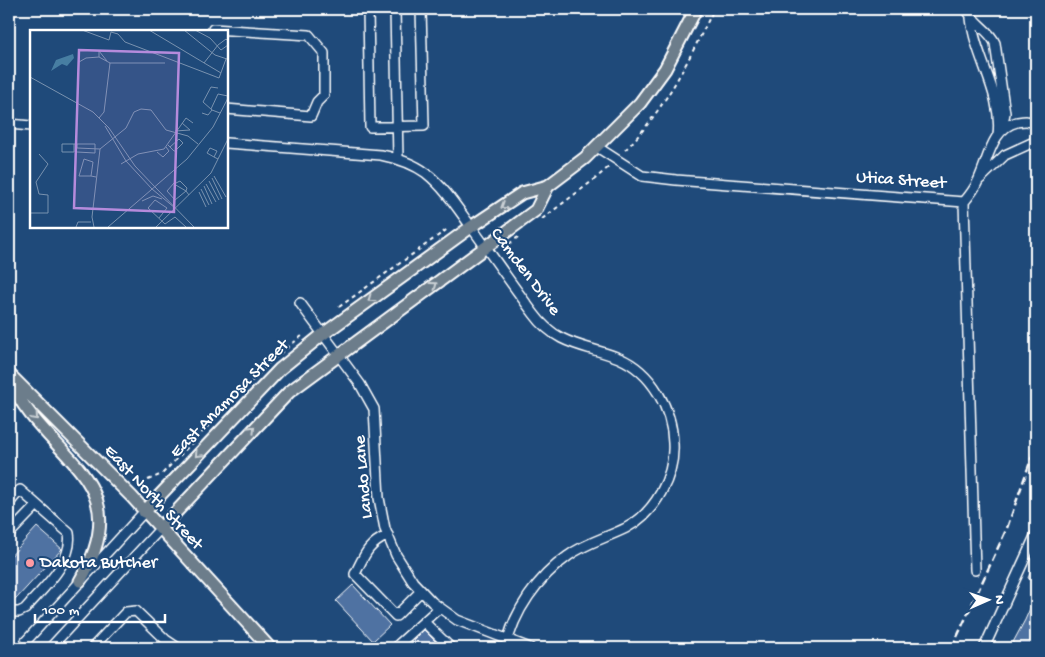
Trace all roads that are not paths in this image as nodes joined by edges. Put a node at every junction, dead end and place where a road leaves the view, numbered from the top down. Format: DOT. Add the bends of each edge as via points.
graph roads {
  1 [pos="368,9"];
  2 [pos="394,9"];
  3 [pos="421,9"];
  4 [pos="696,9"];
  5 [pos="969,13"];
  6 [pos="213,30"];
  7 [pos="228,109"];
  8 [pos="9,124"];
  9 [pos="1036,124"];
  10 [pos="30,126"];
  11 [pos="397,128"];
  12 [pos="1000,132"];
  13 [pos="1036,141"];
  14 [pos="228,143"];
  15 [pos="597,147"];
  16 [pos="398,159"];
  17 [pos="978,181"];
  18 [pos="548,186"];
  19 [pos="964,202"];
  20 [pos="471,227"];
  21 [pos="486,248"];
  22 [pos="300,303"];
  23 [pos="322,335"];
  24 [pos="337,355"];
  25 [pos="9,375"];
  26 [pos="9,502"];
  27 [pos="37,504"];
  28 [pos="144,512"];
  29 [pos="160,529"];
  30 [pos="9,534"];
  31 [pos="1036,534"];
  32 [pos="388,535"];
  33 [pos="975,570"];
  34 [pos="80,581"];
  35 [pos="421,591"];
  36 [pos="439,608"];
  37 [pos="9,612"];
  38 [pos="424,622"];
  39 [pos="507,644"];
  40 [pos="24,648"];
  41 [pos="50,648"];
  42 [pos="92,648"];
  43 [pos="178,648"];
  44 [pos="270,648"];
  45 [pos="398,648"];
  46 [pos="451,648"];
  47 [pos="530,648"];
  48 [pos="984,648"];
  1 -- 11 [label="street" via="370,127"];
  2 -- 11 [label="street"];
  3 -- 11 [label="street" via="424,126"];
  4 -- 15 [label="main road, East Anamosa Street" via="665,69 640,103"];
  5 -- 12 [label="street" via="981,60 997,102"];
  5 -- 12 [label="street" via="992,35 995,43 1005,113"];
  6 -- 7 [label="street" via="309,35 324,53 324,95 311,116"];
  8 -- 10 [label="street"];
  9 -- 12 [label="street" via="1026,121 1014,123"];
  11 -- 16 [label="street"];
  12 -- 17 [label="street"];
  13 -- 17 [label="street" via="1005,155"];
  14 -- 16 [label="street, Camden Drive"];
  15 -- 18 [label="main road, East Anamosa Street"];
  15 -- 19 [label="street, Utica Street" via="642,176"];
  16 -- 20 [label="street, Camden Drive" via="426,172 448,194"];
  17 -- 19 [label="street"];
  18 -- 20 [label="main road, East Anamosa Street, one-way" via="522,193"];
  18 -- 21 [label="main road, East Anamosa Street" via="536,210"];
  19 -- 33 [label="street, Utica Street"];
  20 -- 21 [label="street, Camden Drive"];
  20 -- 23 [label="main road, East Anamosa Street, one-way"];
  24 -- 21 [label="main road, East Anamosa Street, one-way"];
  21 -- 39 [label="street, Camden Drive" via="543,326 580,347 621,359 645,376 666,407 674,448 670,472 650,508 634,523 576,550 548,572 524,603"];
  22 -- 23 [label="street, Lando Lane"];
  23 -- 24 [label="street, Lando Lane"];
  23 -- 28 [label="main road, East Anamosa Street, one-way" via="280,369"];
  29 -- 24 [label="main road, East Anamosa Street, one-way" via="289,392"];
  24 -- 32 [label="street, Lando Lane" via="360,384 374,409 379,498"];
  25 -- 28 [label="main road, East North Street"];
  25 -- 34 [label="main road, one-way" via="17,397 88,479 98,504 101,519 99,542"];
  26 -- 27 [label="street" via="20,490"];
  27 -- 30 [label="street"];
  27 -- 37 [label="street" via="69,533 70,539 62,566 25,609"];
  28 -- 29 [label="main road, East North Street"];
  28 -- 34 [label="street, East Anamosa Street"];
  29 -- 41 [label="street, East Anamosa Street"];
  29 -- 44 [label="main road, East North Street"];
  31 -- 48 [label="street"];
  32 -- 35 [label="street, Lando Lane" via="396,555"];
  32 -- 35 [label="street" via="368,548 355,574 396,616"];
  34 -- 40 [label="street, East Anamosa Street" via="26,641"];
  35 -- 36 [label="street, Lando Lane"];
  36 -- 38 [label="street"];
  36 -- 39 [label="street, Lando Lane"];
  38 -- 45 [label="street"];
  38 -- 46 [label="street"];
  39 -- 47 [label="street, Lando Lane"];
  42 -- 43 [label="street" via="131,610"];
}
